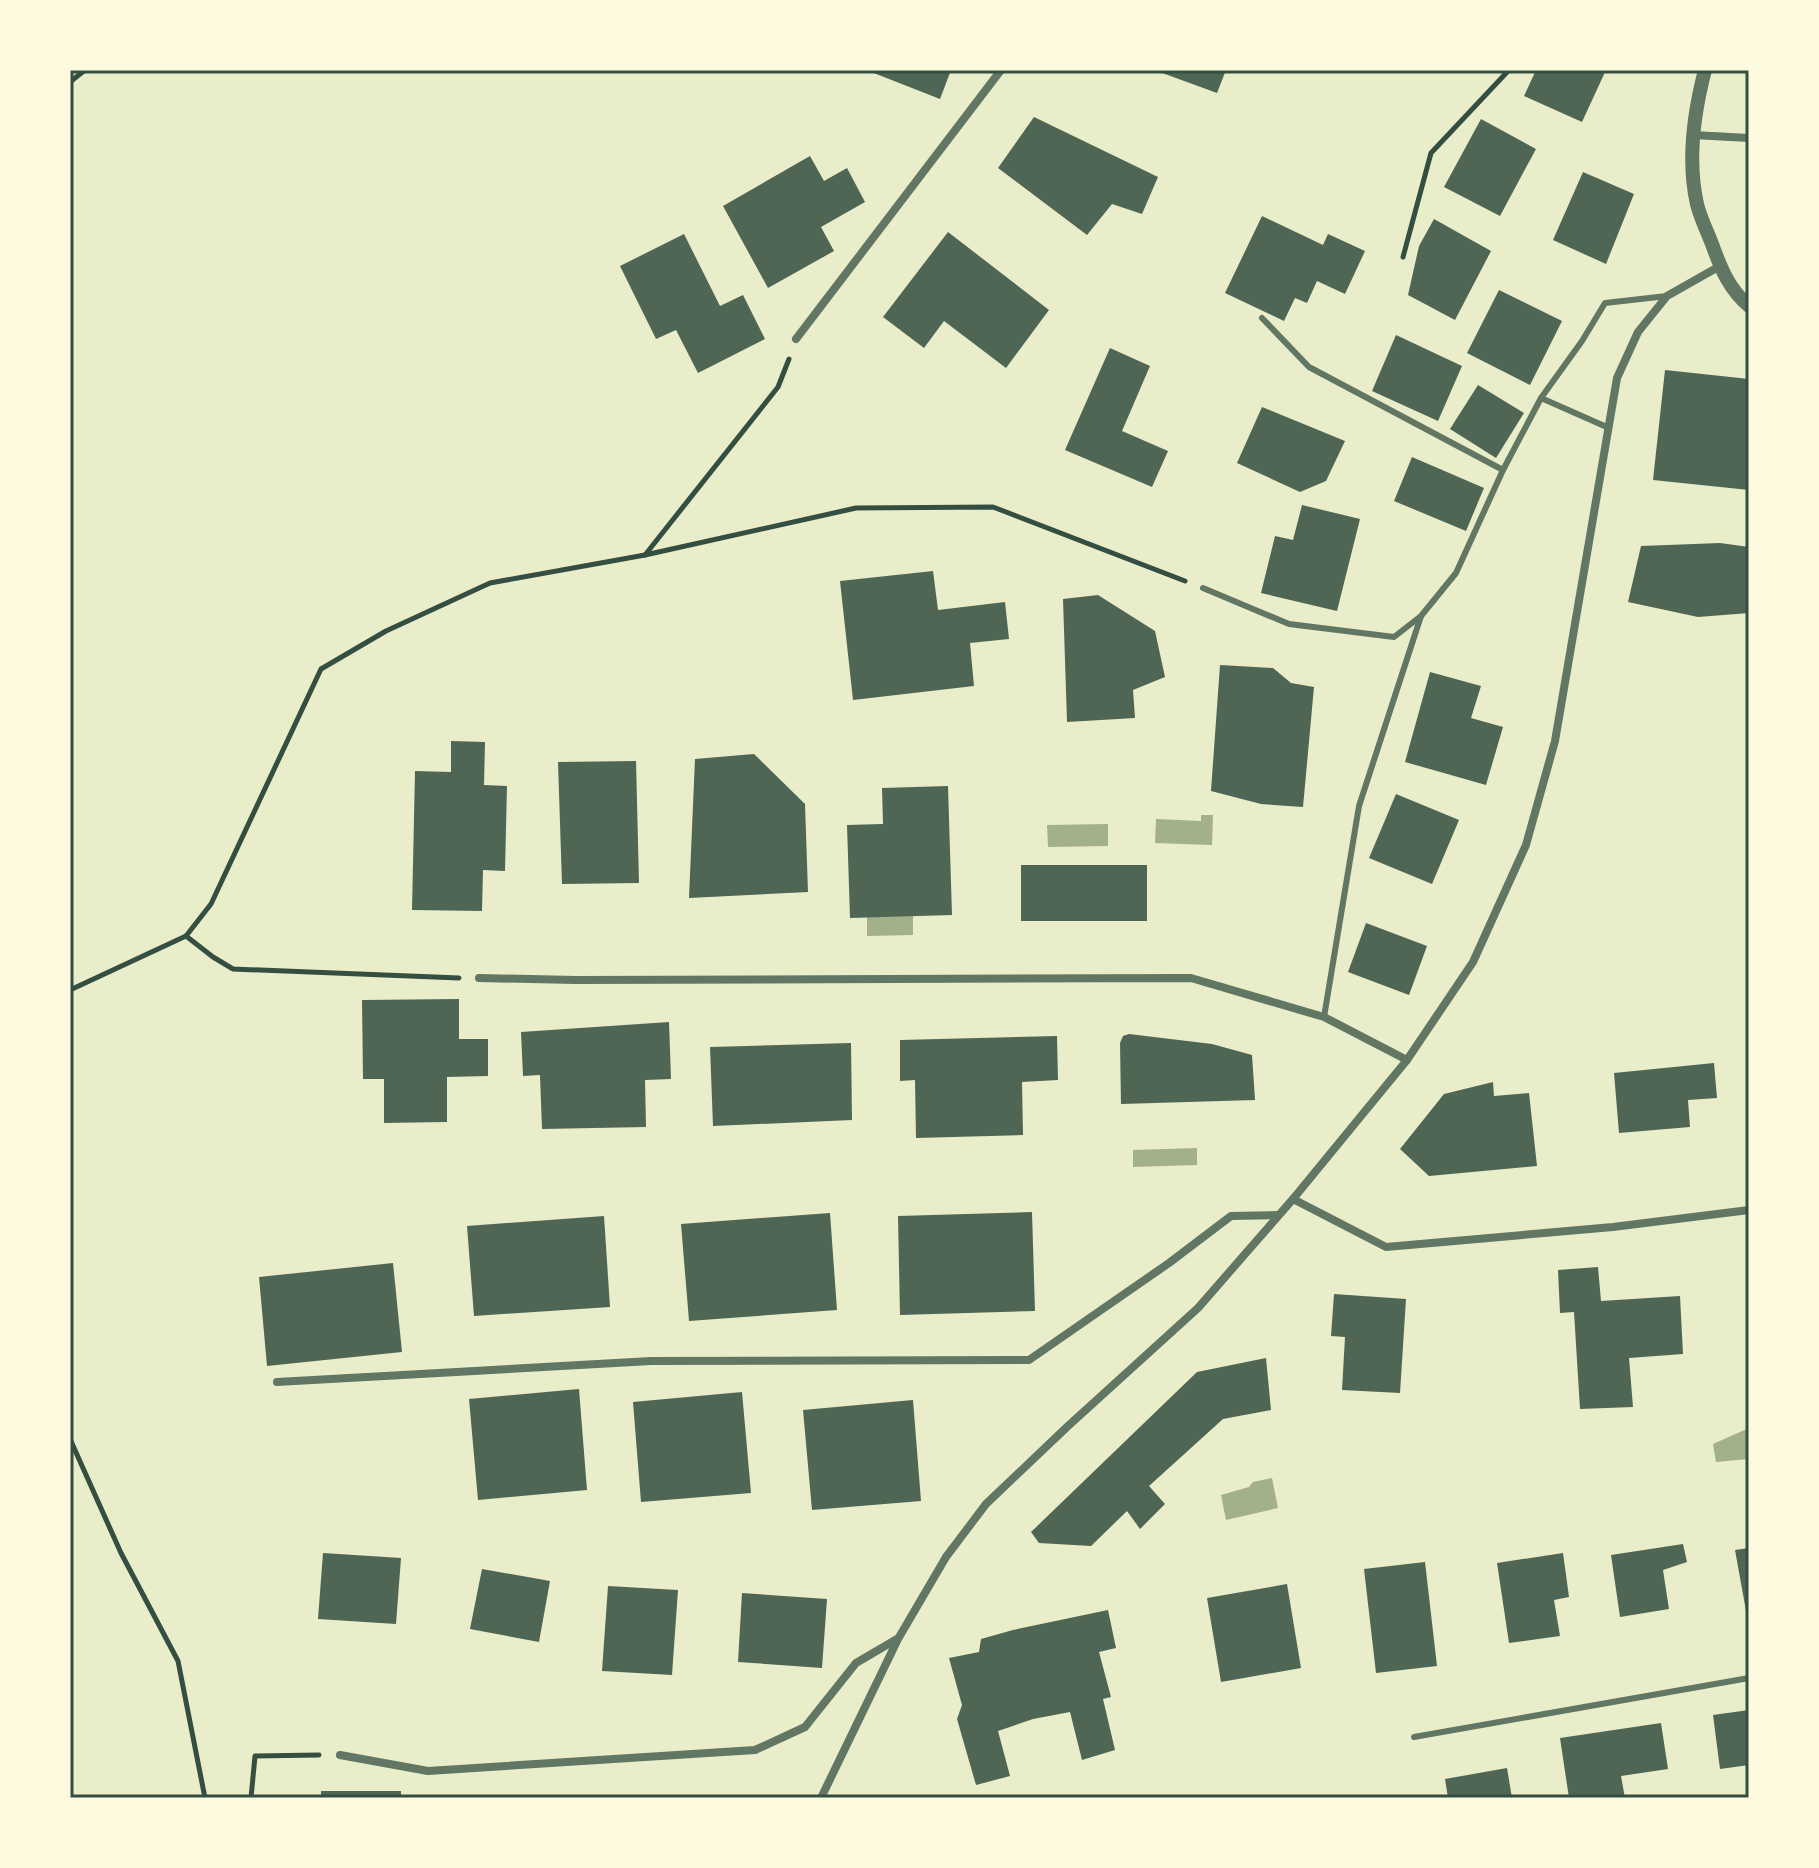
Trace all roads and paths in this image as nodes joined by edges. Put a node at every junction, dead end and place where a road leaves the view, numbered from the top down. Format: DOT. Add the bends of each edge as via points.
graph roads {
  1 [pos="85,70"];
  2 [pos="1001,70"];
  3 [pos="1509,70"];
  4 [pos="1705,70"];
  5 [pos="70,82"];
  6 [pos="1693,135"];
  7 [pos="1749,138"];
  8 [pos="1403,257"];
  9 [pos="1720,266"];
  10 [pos="1667,296"];
  11 [pos="1749,306"];
  12 [pos="1262,318"];
  13 [pos="796,339"];
  14 [pos="1541,398"];
  15 [pos="1609,428"];
  16 [pos="1503,470"];
  17 [pos="645,555"];
  18 [pos="1203,588"];
  19 [pos="1421,616"];
  20 [pos="186,936"];
  21 [pos="479,978"];
  22 [pos="70,990"];
  23 [pos="1324,1017"];
  24 [pos="1407,1060"];
  25 [pos="1293,1199"];
  26 [pos="1749,1210"];
  27 [pos="1278,1215"];
  28 [pos="277,1382"];
  29 [pos="70,1439"];
  30 [pos="898,1639"];
  31 [pos="1749,1678"];
  32 [pos="1414,1737"];
  33 [pos="340,1755"];
  34 [pos="205,1798"];
  35 [pos="251,1798"];
  36 [pos="821,1798"];
  1 -- 5 [label="path"];
  2 -- 13 [label="street"];
  3 -- 8 [label="path" via="1431,153"];
  4 -- 6 [label="street"];
  6 -- 7 [label="street"];
  6 -- 9 [label="street" via="1697,205"];
  9 -- 10 [label="street"];
  9 -- 11 [label="street"];
  10 -- 14 [label="lane" via="1605,303"];
  10 -- 15 [label="street" via="1638,332 1617,378"];
  12 -- 16 [label="lane" via="1309,367"];
  13 -- 17 [label="path" via="778,387"];
  14 -- 15 [label="lane"];
  14 -- 16 [label="lane"];
  15 -- 24 [label="street" via="1555,741 1526,845 1473,962"];
  16 -- 19 [label="lane" via="1456,573"];
  17 -- 18 [label="path" via="856,508 993,507"];
  17 -- 20 [label="path" via="490,583 386,631 321,669 211,904"];
  18 -- 19 [label="lane" via="1289,624 1394,637"];
  19 -- 23 [label="lane" via="1359,806"];
  20 -- 21 [label="path" via="233,969"];
  20 -- 22 [label="path"];
  21 -- 23 [label="street" via="1191,978"];
  23 -- 24 [label="street"];
  24 -- 25 [label="street"];
  25 -- 26 [label="street" via="1386,1247"];
  25 -- 27 [label="street"];
  27 -- 28 [label="street" via="1231,1216 1029,1360 651,1361"];
  27 -- 30 [label="street" via="1198,1308 986,1504 946,1557"];
  29 -- 34 [label="path" via="121,1553 178,1661"];
  30 -- 33 [label="street" via="856,1663 805,1727 755,1750 428,1771"];
  30 -- 36 [label="street"];
  31 -- 32 [label="lane"];
  33 -- 35 [label="path" via="255,1756"];
}
